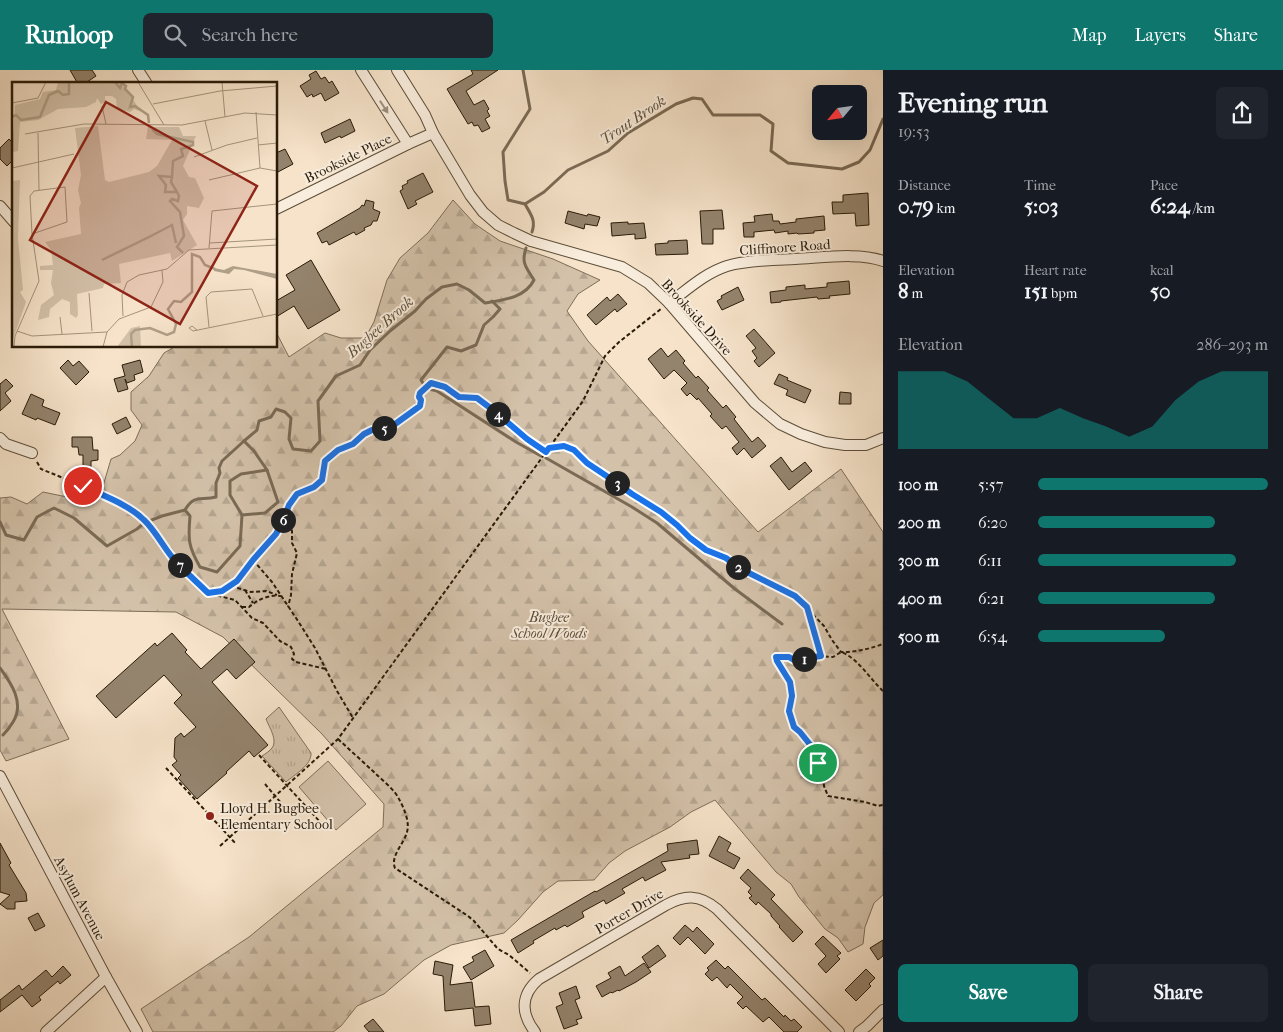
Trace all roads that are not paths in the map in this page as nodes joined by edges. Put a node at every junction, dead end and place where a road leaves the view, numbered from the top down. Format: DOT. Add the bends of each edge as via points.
graph roads {
  1 [pos="138,70"];
  2 [pos="361,70"];
  3 [pos="397,70"];
  4 [pos="146,82"];
  5 [pos="433,133"];
  6 [pos="408,144"];
  7 [pos="0,206"];
  8 [pos="278,208"];
  9 [pos="12,220"];
  10 [pos="883,261"];
  11 [pos="669,303"];
  12 [pos="0,438"];
  13 [pos="883,438"];
  14 [pos="32,453"];
  15 [pos="0,776"];
  16 [pos="106,977"];
  17 [pos="883,1010"];
  18 [pos="46,1032"];
  19 [pos="137,1032"];
  20 [pos="535,1032"];
  21 [pos="839,1032"];
  22 [pos="859,1032"];
  1 -- 4 [label="street"];
  2 -- 6 [label="street, one-way"];
  3 -- 5 [label="street, Brookside Drive"];
  5 -- 6 [label="street, Brookside Place"];
  5 -- 11 [label="street, Brookside Drive" via="470,195 498,224 531,241 622,267 648,283"];
  6 -- 8 [label="street, Brookside Place"];
  7 -- 9 [label="street"];
  10 -- 11 [label="street, Cliffmore Road" via="835,257 728,266 713,272"];
  11 -- 13 [label="street, Brookside Drive" via="755,403 780,424 800,434 845,445 866,445"];
  12 -- 14 [label="street" via="6,444"];
  15 -- 16 [label="street, Asylum Avenue"];
  16 -- 18 [label="street"];
  16 -- 19 [label="street, Asylum Avenue"];
  17 -- 22 [label="street"];
  20 -- 21 [label="street, Porter Drive" via="527,1019 524,1005 533,984 666,905 694,897 717,908"];
}
